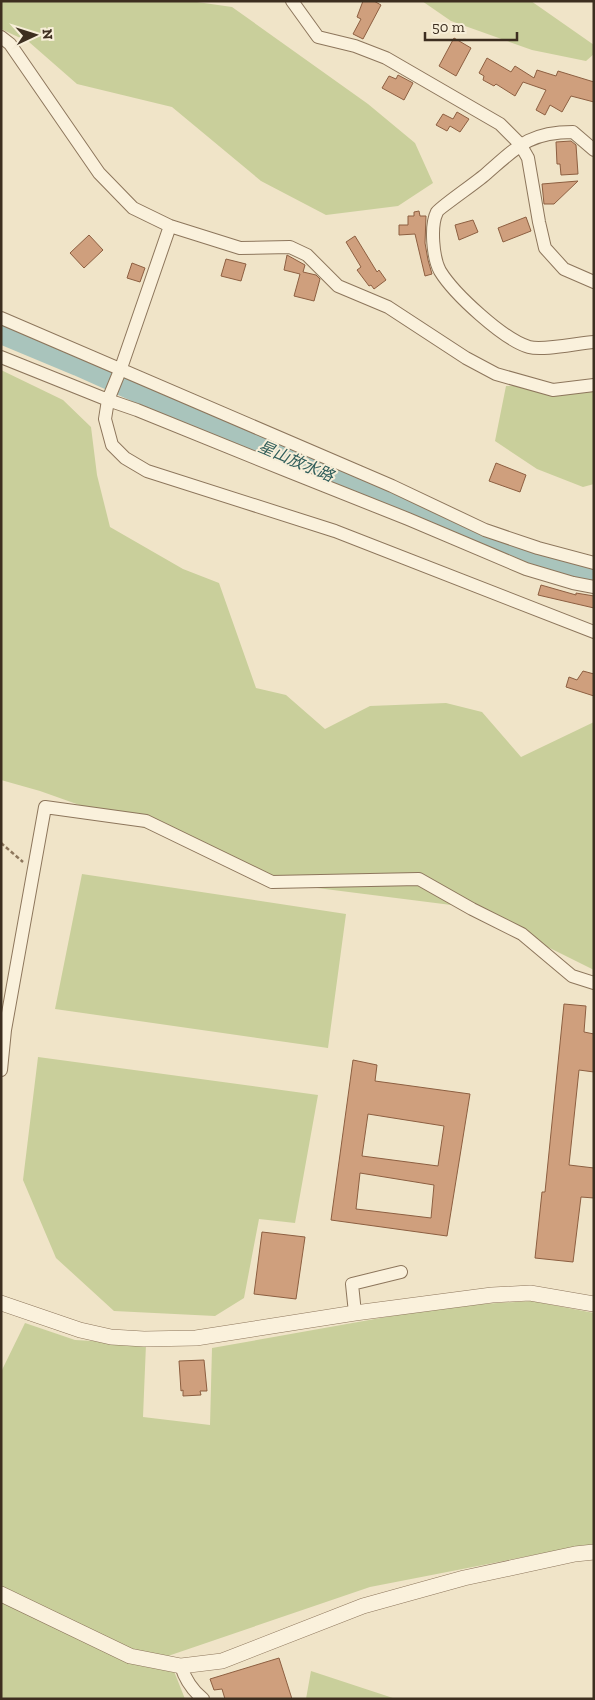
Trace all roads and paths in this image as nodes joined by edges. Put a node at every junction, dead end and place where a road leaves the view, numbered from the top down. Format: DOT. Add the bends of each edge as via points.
graph roads {
  1 [pos="292,1"];
  2 [pos="1,37"];
  3 [pos="520,144"];
  4 [pos="594,150"];
  5 [pos="170,226"];
  6 [pos="594,282"];
  7 [pos="1,318"];
  8 [pos="594,342"];
  9 [pos="1,358"];
  10 [pos="121,368"];
  11 [pos="594,384"];
  12 [pos="108,400"];
  13 [pos="594,563"];
  14 [pos="594,587"];
  15 [pos="594,632"];
  16 [pos="1,843"];
  17 [pos="29,867"];
  18 [pos="594,983"];
  19 [pos="1,1070"];
  20 [pos="401,1272"];
  21 [pos="1,1303"];
  22 [pos="594,1304"];
  23 [pos="355,1313"];
  24 [pos="594,1552"];
  25 [pos="1,1594"];
  26 [pos="181,1666"];
  27 [pos="203,1699"];
  1 -- 3 [label="street" via="318,37 386,58 500,124"];
  2 -- 5 [label="street" via="10,44 99,173 133,208"];
  3 -- 4 [label="street" via="547,133 573,132"];
  3 -- 6 [label="street" via="528,158 545,248 564,269"];
  3 -- 8 [label="street" via="475,184 437,211 432,231 440,271 474,310 505,334 530,347"];
  5 -- 10 [label="street"];
  5 -- 11 [label="street" via="240,248 290,247 307,255 338,286 388,307 496,374 553,390"];
  7 -- 10 [label="street"];
  9 -- 12 [label="street"];
  10 -- 12 [label="street"];
  10 -- 13 [label="street" via="485,530"];
  12 -- 14 [label="street" via="408,519 526,570"];
  12 -- 15 [label="street" via="105,419 112,445 125,458 147,471 336,531"];
  16 -- 17 [label="path"];
  18 -- 19 [label="street" via="572,976 522,934 420,879 272,882 146,821 45,807"];
  20 -- 23 [label="street" via="352,1284"];
  21 -- 23 [label="street" via="80,1330 144,1340 196,1338"];
  22 -- 23 [label="street" via="530,1294 492,1295"];
  24 -- 26 [label="street" via="464,1578 363,1606 222,1661"];
  25 -- 26 [label="street" via="130,1656"];
  26 -- 27 [label="street" via="185,1679"];
}
